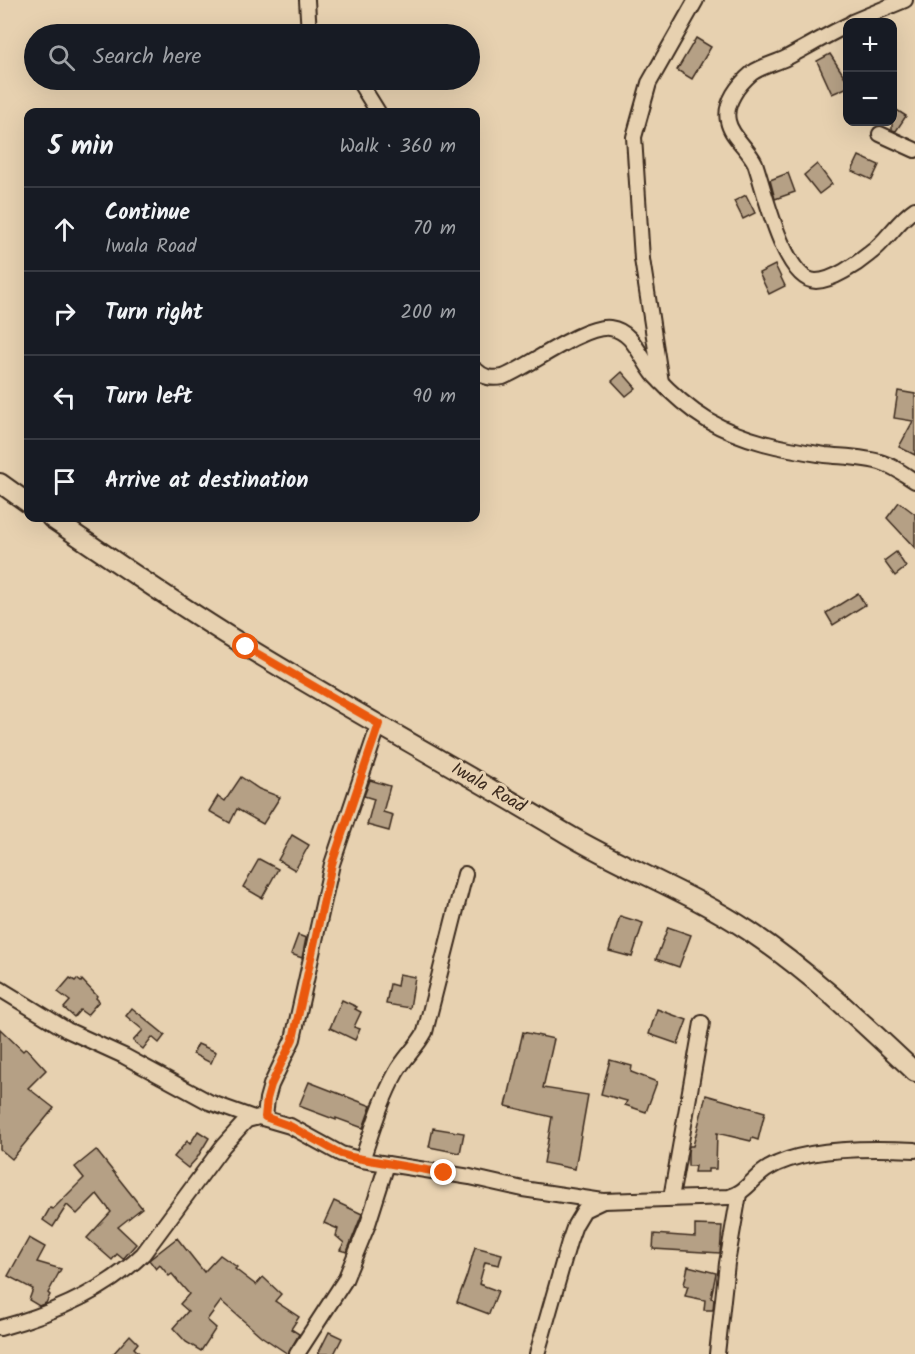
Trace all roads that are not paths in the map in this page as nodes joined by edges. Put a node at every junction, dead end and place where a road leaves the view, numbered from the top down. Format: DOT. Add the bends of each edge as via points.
graph roads {
  1 [pos="307,0"];
  2 [pos="696,0"];
  3 [pos="905,0"];
  4 [pos="862,18"];
  5 [pos="308,24"];
  6 [pos="843,28"];
  7 [pos="364,90"];
  8 [pos="376,108"];
  9 [pos="880,134"];
  10 [pos="915,150"];
  11 [pos="915,209"];
  12 [pos="480,374"];
  13 [pos="661,382"];
  14 [pos="915,481"];
  15 [pos="0,483"];
  16 [pos="24,499"];
  17 [pos="57,522"];
  18 [pos="379,724"];
  19 [pos="465,874"];
  20 [pos="0,989"];
  21 [pos="702,1023"];
  22 [pos="915,1072"];
  23 [pos="259,1118"];
  24 [pos="915,1150"];
  25 [pos="362,1160"];
  26 [pos="387,1164"];
  27 [pos="739,1194"];
  28 [pos="671,1198"];
  29 [pos="603,1201"];
  30 [pos="0,1328"];
  31 [pos="297,1354"];
  32 [pos="537,1354"];
  33 [pos="717,1354"];
  1 -- 5 [label="street"];
  2 -- 13 [label="street" via="649,83 634,137 642,260"];
  3 -- 4 [label="street"];
  6 -- 11 [label="street" via="754,72 728,104 728,124 751,154 786,253 807,279 816,281 848,269 871,254"];
  7 -- 8 [label="street"];
  9 -- 10 [label="street"];
  12 -- 13 [label="street" via="503,377 603,327 614,328 630,338"];
  13 -- 14 [label="street" via="706,419 747,438 882,463"];
  15 -- 16 [label="street"];
  17 -- 18 [label="street, Iwala Road" via="206,622"];
  18 -- 22 [label="street, Iwala Road" via="604,856 677,890 749,931 834,996"];
  18 -- 23 [label="street" via="332,864 293,1039"];
  19 -- 25 [label="street" via="425,1032 397,1070"];
  20 -- 23 [label="street" via="67,1030 209,1102"];
  21 -- 28 [label="street"];
  23 -- 25 [label="street" via="290,1126 341,1154"];
  23 -- 30 [label="street" via="242,1125 223,1146 132,1264 96,1290"];
  24 -- 27 [label="street" via="833,1152 786,1161 769,1168"];
  25 -- 26 [label="street"];
  26 -- 29 [label="street"];
  26 -- 31 [label="street" via="345,1280"];
  27 -- 28 [label="street"];
  27 -- 33 [label="street"];
  28 -- 29 [label="street"];
  29 -- 32 [label="street" via="584,1210 575,1225"];
}
